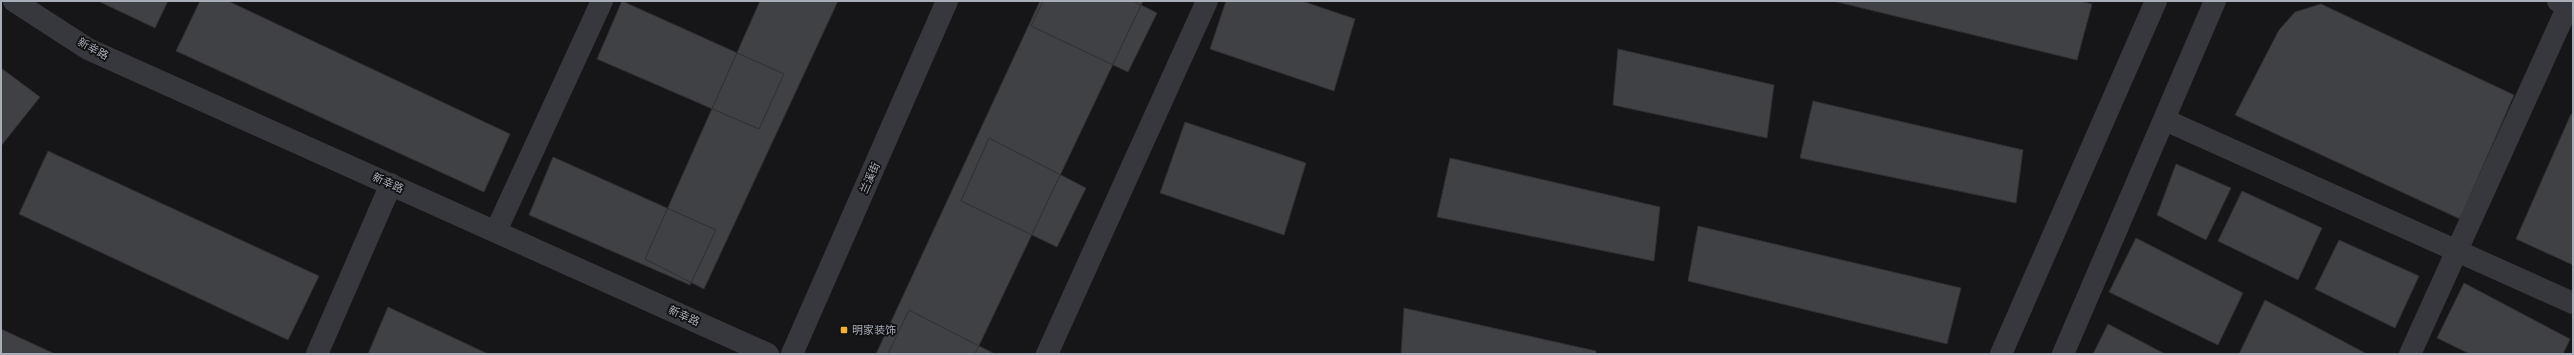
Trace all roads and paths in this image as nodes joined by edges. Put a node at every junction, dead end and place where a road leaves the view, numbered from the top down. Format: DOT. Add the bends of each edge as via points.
graph roads {
  1 [pos="14,1"];
  2 [pos="602,1"];
  3 [pos="947,1"];
  4 [pos="1207,1"];
  5 [pos="2156,1"];
  6 [pos="2215,1"];
  7 [pos="2566,5"];
  8 [pos="2165,120"];
  9 [pos="391,184"];
  10 [pos="496,231"];
  11 [pos="2457,251"];
  12 [pos="2573,303"];
  13 [pos="316,354"];
  14 [pos="768,354"];
  15 [pos="792,354"];
  16 [pos="1047,354"];
  17 [pos="2001,354"];
  18 [pos="2063,354"];
  19 [pos="2410,354"];
  1 -- 9 [label="street, 新幸路" via="88,49"];
  2 -- 10 [label="street"];
  3 -- 15 [label="street, 兰溪街"];
  4 -- 16 [label="street"];
  5 -- 17 [label="street"];
  6 -- 8 [label="street"];
  7 -- 11 [label="street"];
  8 -- 11 [label="street"];
  8 -- 18 [label="street"];
  9 -- 10 [label="street, 新幸路"];
  9 -- 13 [label="street"];
  10 -- 14 [label="street, 新幸路"];
  11 -- 12 [label="street"];
  11 -- 19 [label="street"];
}
